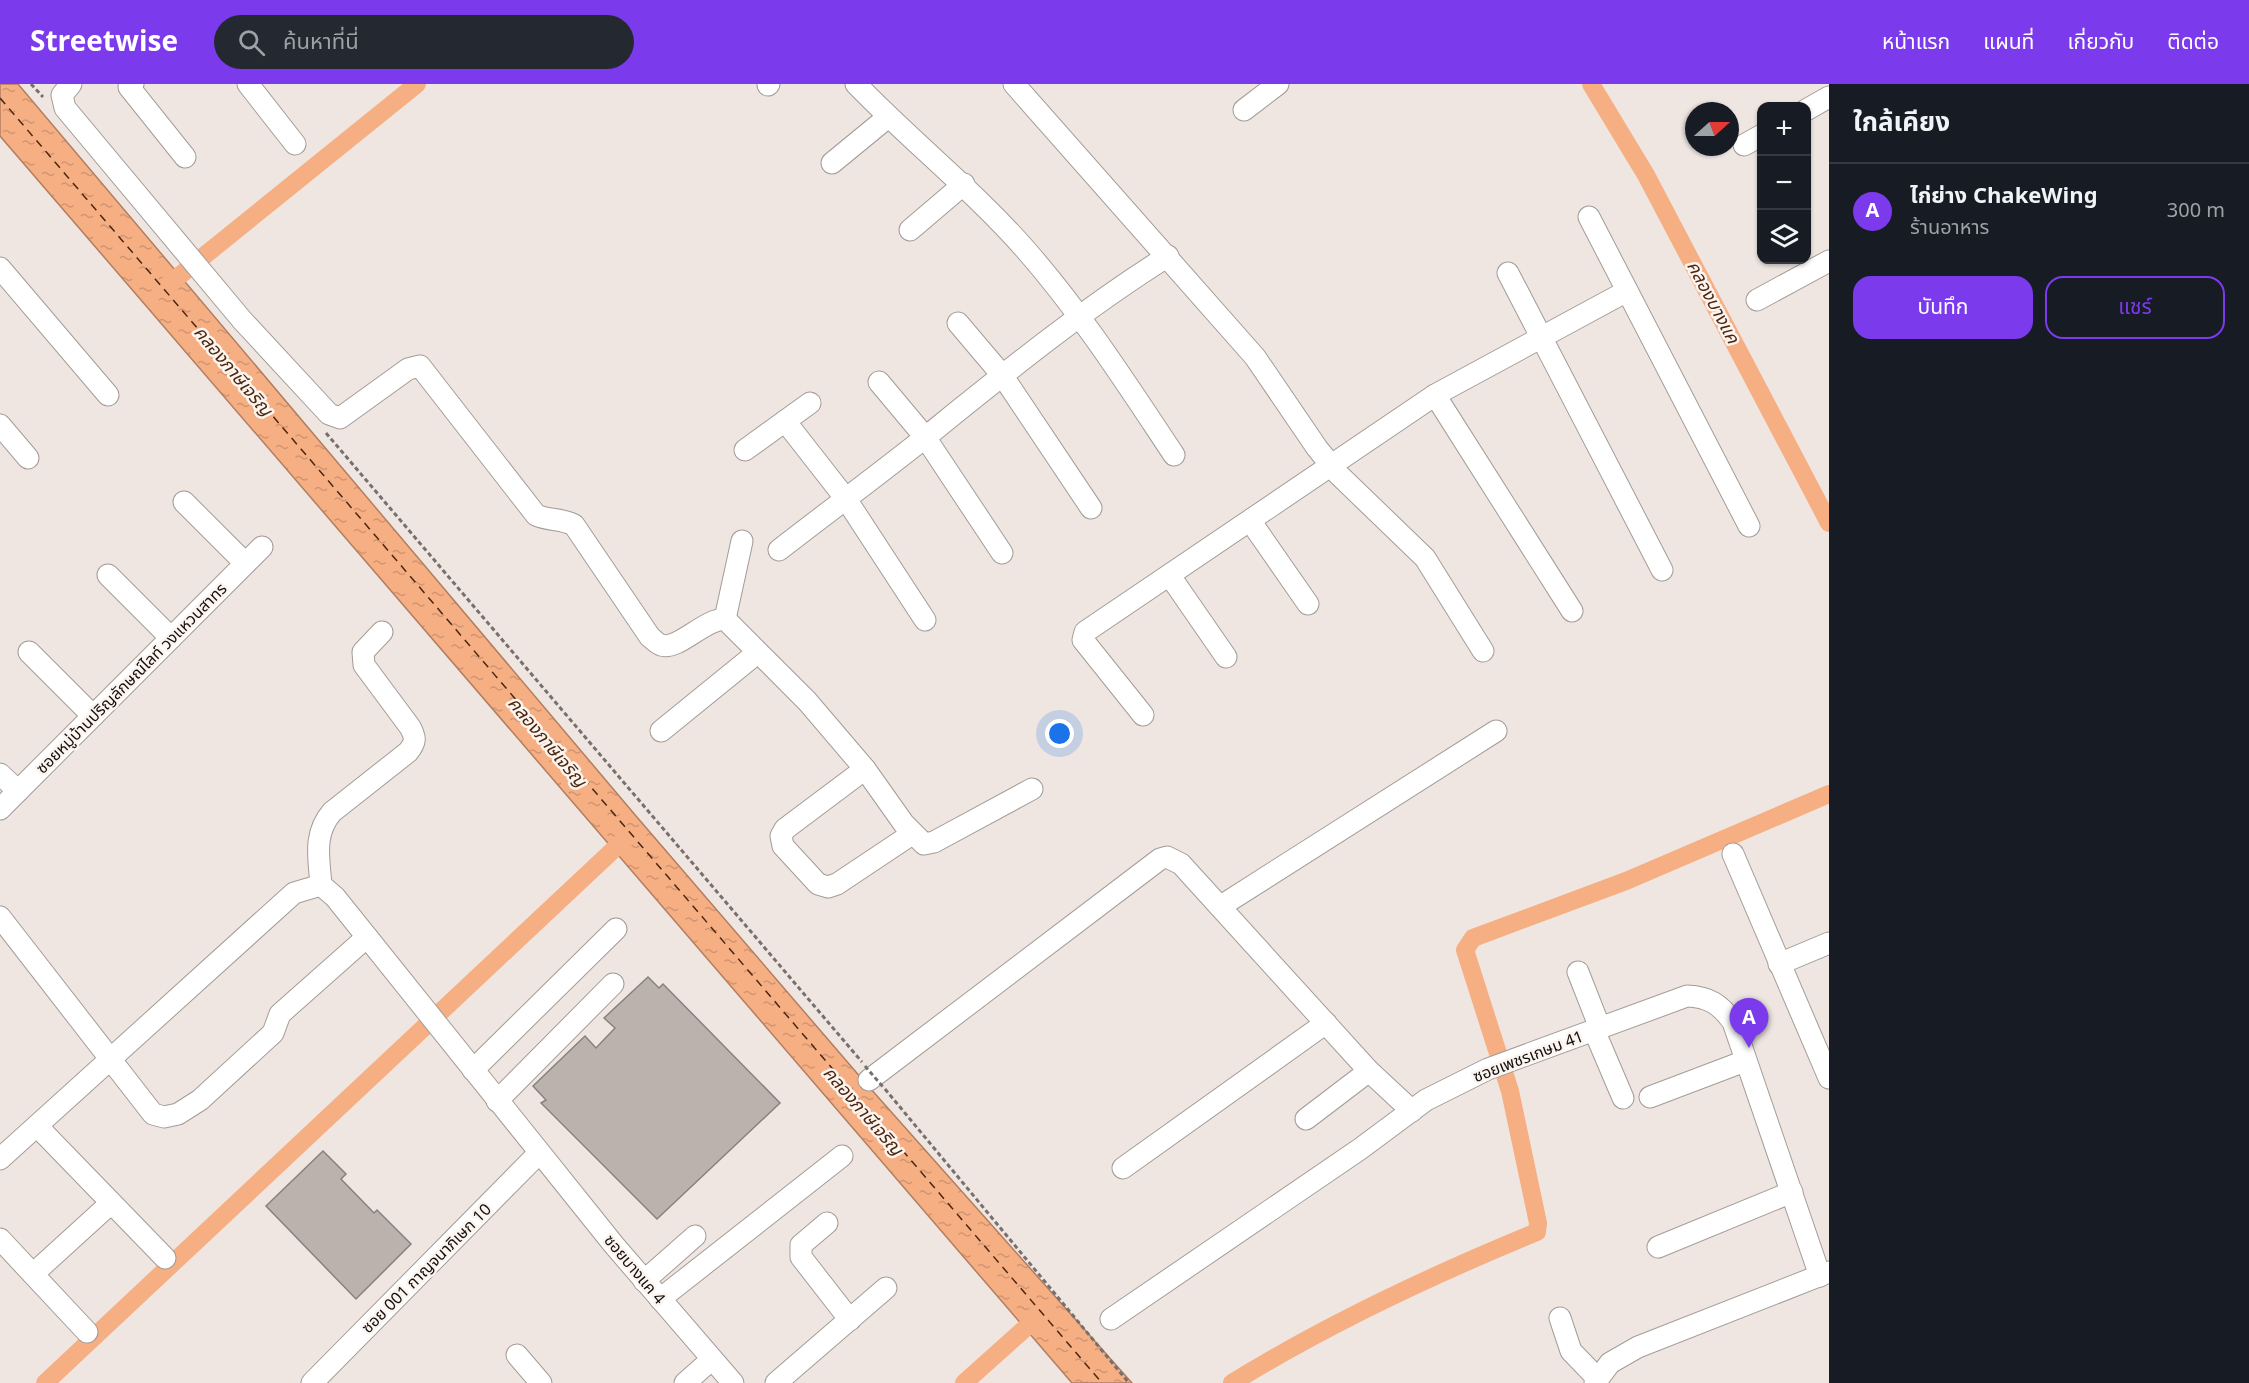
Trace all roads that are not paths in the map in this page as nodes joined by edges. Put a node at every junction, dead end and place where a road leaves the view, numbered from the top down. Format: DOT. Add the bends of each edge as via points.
graph roads {
  1 [pos="71,84"];
  2 [pos="133,84"];
  3 [pos="248,84"];
  4 [pos="856,84"];
  5 [pos="1014,84"];
  6 [pos="1278,84"];
  7 [pos="1829,97"];
  8 [pos="1811,107"];
  9 [pos="1244,110"];
  10 [pos="888,117"];
  11 [pos="296,144"];
  12 [pos="186,157"];
  13 [pos="832,163"];
  14 [pos="964,184"];
  15 [pos="1589,217"];
  16 [pos="909,230"];
  17 [pos="1168,256"];
  18 [pos="1829,261"];
  19 [pos="0,268"];
  20 [pos="1508,273"];
  21 [pos="1627,291"];
  22 [pos="1757,300"];
  23 [pos="1080,314"];
  24 [pos="958,323"];
  25 [pos="1540,336"];
  26 [pos="1002,375"];
  27 [pos="879,382"];
  28 [pos="108,395"];
  29 [pos="1435,395"];
  30 [pos="810,403"];
  31 [pos="785,421"];
  32 [pos="0,425"];
  33 [pos="925,437"];
  34 [pos="745,450"];
  35 [pos="1174,455"];
  36 [pos="28,458"];
  37 [pos="1331,465"];
  38 [pos="846,499"];
  39 [pos="184,502"];
  40 [pos="1091,508"];
  41 [pos="1251,522"];
  42 [pos="1749,526"];
  43 [pos="742,541"];
  44 [pos="262,547"];
  45 [pos="779,550"];
  46 [pos="1002,553"];
  47 [pos="245,563"];
  48 [pos="1662,570"];
  49 [pos="108,575"];
  50 [pos="1170,576"];
  51 [pos="1308,604"];
  52 [pos="1572,611"];
  53 [pos="725,619"];
  54 [pos="925,620"];
  55 [pos="382,632"];
  56 [pos="171,638"];
  57 [pos="1483,651"];
  58 [pos="29,652"];
  59 [pos="757,653"];
  60 [pos="1226,657"];
  61 [pos="1143,715"];
  62 [pos="93,716"];
  63 [pos="661,731"];
  64 [pos="1496,731"];
  65 [pos="865,769"];
  66 [pos="0,774"];
  67 [pos="1032,789"];
  68 [pos="18,790"];
  69 [pos="0,809"];
  70 [pos="912,834"];
  71 [pos="1733,854"];
  72 [pos="321,885"];
  73 [pos="1221,906"];
  74 [pos="0,917"];
  75 [pos="616,929"];
  76 [pos="367,938"];
  77 [pos="1829,943"];
  78 [pos="1779,964"];
  79 [pos="1578,972"];
  80 [pos="613,984"];
  81 [pos="1326,1023"];
  82 [pos="1598,1029"];
  83 [pos="1824,1054"];
  84 [pos="108,1060"];
  85 [pos="1745,1062"];
  86 [pos="472,1070"];
  87 [pos="1369,1071"];
  88 [pos="873,1078"];
  89 [pos="1829,1078"];
  90 [pos="1650,1097"];
  91 [pos="1623,1098"];
  92 [pos="497,1101"];
  93 [pos="1412,1112"];
  94 [pos="1306,1119"];
  95 [pos="37,1126"];
  96 [pos="539,1153"];
  97 [pos="842,1156"];
  98 [pos="0,1159"];
  99 [pos="1123,1168"];
  100 [pos="1791,1192"];
  101 [pos="111,1203"];
  102 [pos="827,1222"];
  103 [pos="695,1236"];
  104 [pos="0,1239"];
  105 [pos="1658,1247"];
  106 [pos="165,1258"];
  107 [pos="33,1274"];
  108 [pos="1825,1274"];
  109 [pos="644,1281"];
  110 [pos="886,1288"];
  111 [pos="660,1299"];
  112 [pos="1560,1318"];
  113 [pos="1111,1319"];
  114 [pos="850,1320"];
  115 [pos="87,1332"];
  116 [pos="518,1356"];
  117 [pos="711,1360"];
  118 [pos="1596,1380"];
  119 [pos="312,1383"];
  120 [pos="541,1383"];
  121 [pos="685,1383"];
  122 [pos="733,1383"];
  123 [pos="776,1383"];
  1 -- 53 [label="street" via="62,95 65,108 242,320 328,414 340,418 408,369 420,366 536,515 563,519 574,525 650,637 661,646 672,645 710,621"];
  2 -- 12 [label="street" via="129,87"];
  3 -- 11 [label="street"];
  4 -- 10 [label="street"];
  5 -- 17 [label="street"];
  6 -- 9 [label="street"];
  7 -- 8 [label="street"];
  10 -- 13 [label="street"];
  10 -- 14 [label="street"];
  14 -- 16 [label="street"];
  14 -- 23 [label="street"];
  15 -- 21 [label="street"];
  17 -- 23 [label="street"];
  17 -- 37 [label="street" via="1255,357"];
  18 -- 22 [label="street"];
  19 -- 28 [label="street"];
  20 -- 25 [label="street"];
  21 -- 25 [label="street"];
  21 -- 42 [label="street"];
  23 -- 26 [label="street"];
  23 -- 35 [label="street"];
  24 -- 26 [label="street"];
  25 -- 29 [label="street"];
  25 -- 48 [label="street"];
  26 -- 33 [label="street"];
  26 -- 40 [label="street"];
  27 -- 33 [label="street"];
  29 -- 37 [label="street"];
  29 -- 52 [label="street"];
  30 -- 31 [label="street"];
  31 -- 34 [label="street"];
  31 -- 38 [label="street"];
  32 -- 36 [label="street"];
  33 -- 38 [label="street"];
  33 -- 46 [label="street"];
  37 -- 41 [label="street"];
  37 -- 57 [label="street" via="1425,558"];
  38 -- 45 [label="street"];
  38 -- 54 [label="street"];
  39 -- 47 [label="street"];
  41 -- 50 [label="street"];
  41 -- 51 [label="street"];
  43 -- 53 [label="street"];
  44 -- 47 [label="street, ซอยหมู่บ้านปริญลักษณ์ไลท์ วงแหวนสาทร"];
  47 -- 56 [label="street, ซอยหมู่บ้านปริญลักษณ์ไลท์ วงแหวนสาทร"];
  49 -- 56 [label="street"];
  50 -- 60 [label="street"];
  50 -- 61 [label="street" via="1085,632 1083,640"];
  53 -- 59 [label="street"];
  55 -- 72 [label="street" via="363,652 364,665 410,727 414,744 323,823 318,843"];
  56 -- 62 [label="street, ซอยหมู่บ้านปริญลักษณ์ไลท์ วงแหวนสาทร"];
  58 -- 62 [label="street"];
  59 -- 63 [label="street"];
  59 -- 65 [label="street" via="807,701"];
  62 -- 68 [label="street, ซอยหมู่บ้านปริญลักษณ์ไลท์ วงแหวนสาทร"];
  64 -- 73 [label="street"];
  65 -- 70 [label="street"];
  65 -- 70 [label="street" via="785,829 783,846 818,884 828,887"];
  66 -- 68 [label="street"];
  67 -- 70 [label="street" via="934,842 924,844"];
  68 -- 69 [label="street, ซอยหมู่บ้านปริญลักษณ์ไลท์ วงแหวนสาทร"];
  71 -- 78 [label="street"];
  72 -- 76 [label="street, ซอยบางแค 4"];
  72 -- 84 [label="street" via="294,893"];
  73 -- 81 [label="street"];
  73 -- 88 [label="street" via="1181,864 1167,857 1160,859"];
  74 -- 84 [label="street"];
  75 -- 86 [label="street"];
  76 -- 84 [label="street" via="280,1014 273,1033 200,1100 178,1113 164,1117 153,1114"];
  76 -- 86 [label="street, ซอยบางแค 4"];
  77 -- 78 [label="street"];
  78 -- 83 [label="street"];
  79 -- 82 [label="street"];
  80 -- 92 [label="street"];
  81 -- 87 [label="street"];
  81 -- 99 [label="street"];
  82 -- 85 [label="street, ซอยเพชรเกษม 41" via="1686,996 1705,997 1721,1006 1733,1022"];
  82 -- 91 [label="street"];
  82 -- 93 [label="street, ซอยเพชรเกษม 41" via="1488,1069 1426,1100"];
  83 -- 89 [label="street"];
  84 -- 95 [label="street"];
  85 -- 90 [label="street"];
  85 -- 100 [label="street, ซอยเพชรเกษม 41"];
  86 -- 92 [label="street, ซอยบางแค 4"];
  87 -- 93 [label="street"];
  87 -- 94 [label="street"];
  92 -- 96 [label="street, ซอยบางแค 4"];
  93 -- 113 [label="street, ซอยเพชรเกษม 41"];
  95 -- 98 [label="street"];
  95 -- 101 [label="street"];
  96 -- 109 [label="street, ซอยบางแค 4"];
  96 -- 119 [label="street, ซอย 001 กาญจนาภิเษก 10"];
  97 -- 111 [label="street"];
  100 -- 105 [label="street"];
  100 -- 108 [label="street, ซอยเพชรเกษม 41"];
  101 -- 106 [label="street"];
  101 -- 107 [label="street"];
  102 -- 114 [label="street" via="801,1245 801,1257"];
  103 -- 109 [label="street"];
  104 -- 107 [label="street"];
  107 -- 115 [label="street"];
  108 -- 118 [label="street, ซอยเพชรเกษม 41" via="1638,1347 1610,1363"];
  109 -- 111 [label="street, ซอยบางแค 4"];
  110 -- 114 [label="street"];
  111 -- 117 [label="street, ซอยบางแค 4"];
  112 -- 118 [label="street" via="1571,1351"];
  114 -- 123 [label="street"];
  116 -- 120 [label="street"];
  117 -- 121 [label="street"];
  117 -- 122 [label="street, ซอยบางแค 4"];
}
